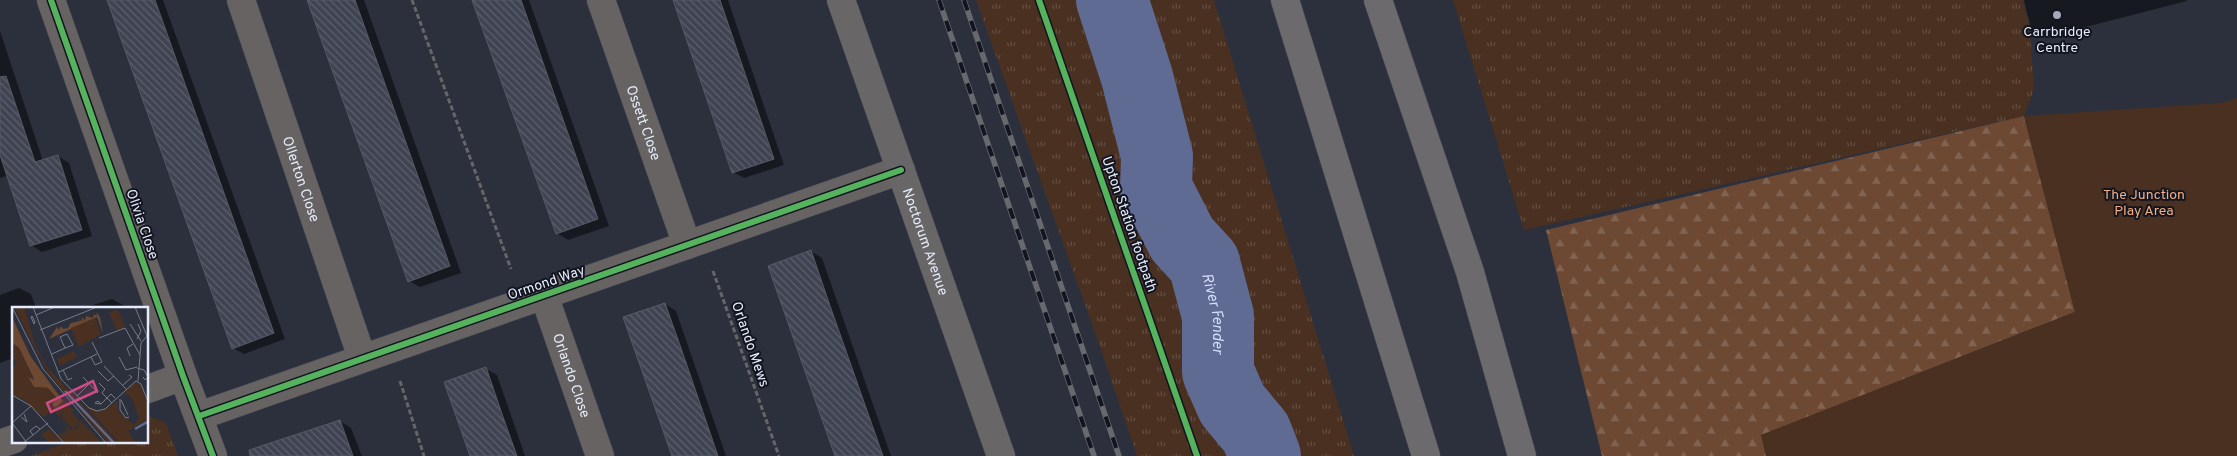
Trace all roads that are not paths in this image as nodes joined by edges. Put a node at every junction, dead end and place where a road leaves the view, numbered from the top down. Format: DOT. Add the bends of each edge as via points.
graph roads {
  1 [pos="51,0"];
  2 [pos="241,0"];
  3 [pos="600,0"];
  4 [pos="841,0"];
  5 [pos="1285,0"];
  6 [pos="1378,0"];
  7 [pos="901,170"];
  8 [pos="695,243"];
  9 [pos="533,299"];
  10 [pos="362,358"];
  11 [pos="182,376"];
  12 [pos="149,389"];
  13 [pos="199,416"];
  14 [pos="12,440"];
  15 [pos="0,444"];
  16 [pos="213,456"];
  17 [pos="600,456"];
  18 [pos="1001,456"];
  19 [pos="1426,456"];
  20 [pos="1522,456"];
  1 -- 11 [label="street, Olivia Close"];
  2 -- 10 [label="street, Ollerton Close"];
  3 -- 8 [label="street, Ossett Close"];
  4 -- 7 [label="street, Noctorum Avenue"];
  5 -- 19 [label="highway"];
  6 -- 20 [label="highway" via="1470,272"];
  7 -- 8 [label="street, Ormond Way"];
  7 -- 18 [label="street, Noctorum Avenue"];
  8 -- 9 [label="street, Ormond Way"];
  9 -- 10 [label="street, Ormond Way"];
  9 -- 17 [label="street, Orlando Close"];
  10 -- 13 [label="street, Ormond Way"];
  11 -- 12 [label="street"];
  11 -- 13 [label="street, Olivia Close"];
  13 -- 16 [label="street, Olivia Close"];
  14 -- 15 [label="street"];
}
